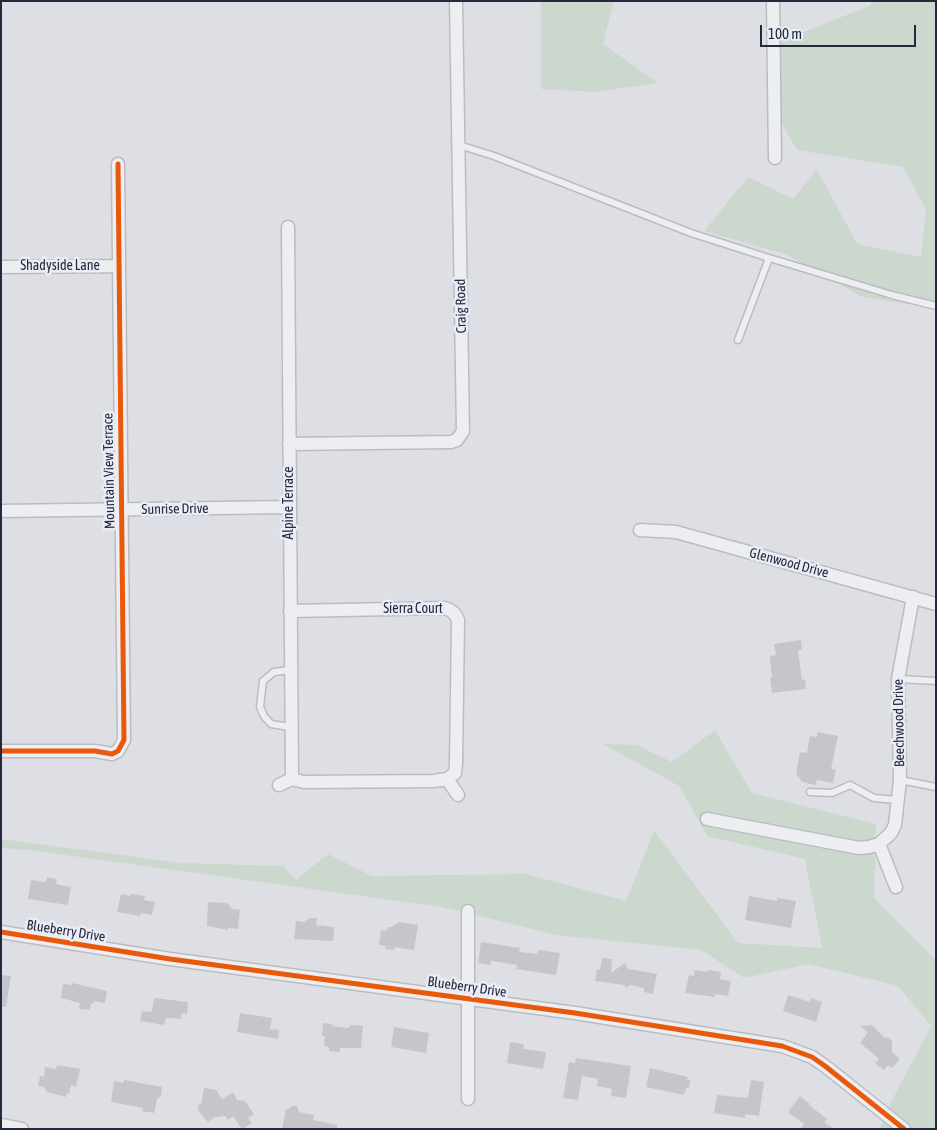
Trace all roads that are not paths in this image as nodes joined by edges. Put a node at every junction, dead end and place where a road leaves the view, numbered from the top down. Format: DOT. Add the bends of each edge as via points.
graph roads {
  1 [pos="456,1"];
  2 [pos="774,1"];
  3 [pos="459,145"];
  4 [pos="776,158"];
  5 [pos="118,164"];
  6 [pos="288,227"];
  7 [pos="766,257"];
  8 [pos="118,266"];
  9 [pos="1,267"];
  10 [pos="936,306"];
  11 [pos="738,340"];
  12 [pos="289,444"];
  13 [pos="289,507"];
  14 [pos="120,510"];
  15 [pos="1,511"];
  16 [pos="640,530"];
  17 [pos="913,597"];
  18 [pos="936,604"];
  19 [pos="290,612"];
  20 [pos="290,670"];
  21 [pos="898,679"];
  22 [pos="936,681"];
  23 [pos="290,727"];
  24 [pos="1,751"];
  25 [pos="292,779"];
  26 [pos="447,779"];
  27 [pos="900,780"];
  28 [pos="279,785"];
  29 [pos="936,787"];
  30 [pos="810,792"];
  31 [pos="458,795"];
  32 [pos="898,800"];
  33 [pos="707,819"];
  34 [pos="879,844"];
  35 [pos="896,887"];
  36 [pos="468,911"];
  37 [pos="1,932"];
  38 [pos="467,998"];
  39 [pos="468,1099"];
  40 [pos="1,1126"];
  41 [pos="22,1129"];
  42 [pos="904,1129"];
  1 -- 3 [label="street, Craig Road"];
  2 -- 4 [label="street"];
  3 -- 7 [label="lane" via="691,233"];
  3 -- 12 [label="street, Craig Road" via="463,431 460,437 451,442"];
  5 -- 8 [label="street, Mountain View Terrace"];
  6 -- 12 [label="street, Alpine Terrace"];
  7 -- 10 [label="lane" via="892,296"];
  7 -- 11 [label="lane" via="768,262"];
  8 -- 9 [label="street, Shadyside Lane"];
  8 -- 14 [label="street, Mountain View Terrace"];
  12 -- 13 [label="street, Alpine Terrace"];
  13 -- 14 [label="street, Sunrise Drive"];
  13 -- 19 [label="street, Alpine Terrace"];
  14 -- 15 [label="street, Sunrise Drive"];
  14 -- 24 [label="street, Mountain View Terrace" via="124,740 118,751 112,754 95,751"];
  16 -- 17 [label="street, Glenwood Drive" via="676,532"];
  17 -- 18 [label="street, Glenwood Drive"];
  17 -- 21 [label="street, Beechwood Drive"];
  19 -- 20 [label="street, Alpine Terrace"];
  19 -- 26 [label="street, Sierra Court" via="444,608 455,614 458,620 456,764 454,773"];
  20 -- 23 [label="street, Alpine Terrace"];
  20 -- 23 [label="lane" via="274,672 263,681 260,707 270,724"];
  21 -- 22 [label="lane"];
  21 -- 27 [label="street, Beechwood Drive"];
  23 -- 25 [label="street, Alpine Terrace"];
  25 -- 26 [label="street" via="304,782"];
  25 -- 28 [label="street"];
  26 -- 31 [label="street"];
  27 -- 29 [label="lane"];
  27 -- 32 [label="street, Beechwood Drive"];
  30 -- 32 [label="lane" via="832,793 850,785 874,798"];
  32 -- 34 [label="street, Beechwood Drive" via="895,825"];
  33 -- 34 [label="street" via="859,848"];
  34 -- 35 [label="street"];
  36 -- 38 [label="street"];
  37 -- 38 [label="street, Blueberry Drive" via="179,960"];
  38 -- 39 [label="street"];
  38 -- 42 [label="street, Blueberry Drive" via="797,1050 825,1066"];
  40 -- 41 [label="street"];
}
